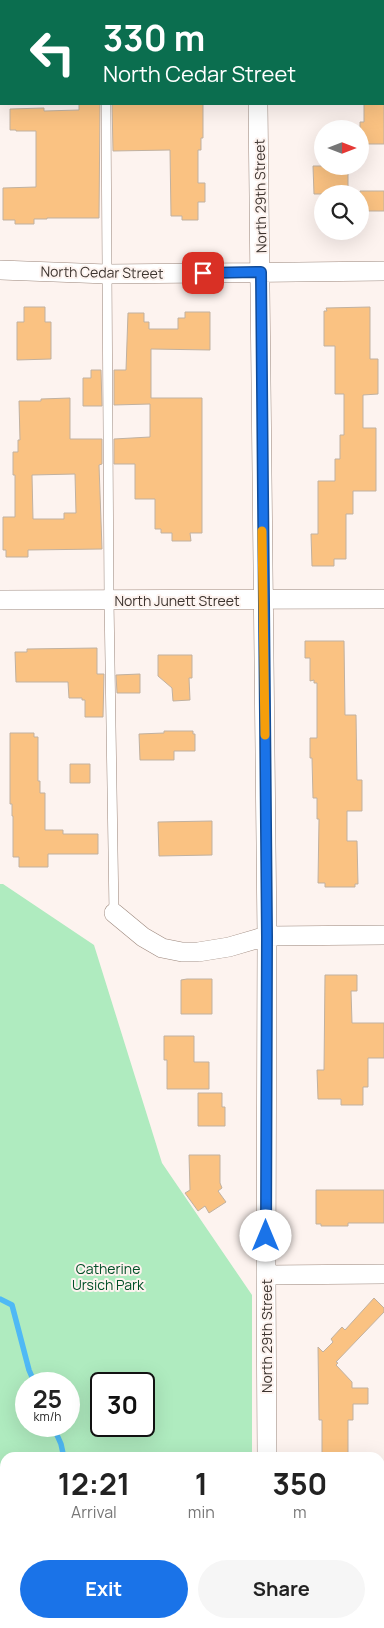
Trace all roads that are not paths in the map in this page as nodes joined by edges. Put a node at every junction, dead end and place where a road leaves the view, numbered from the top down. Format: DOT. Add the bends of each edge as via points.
graph roads {
  1 [pos="106,105"];
  2 [pos="258,105"];
  3 [pos="0,270"];
  4 [pos="384,271"];
  5 [pos="261,272"];
  6 [pos="107,274"];
  7 [pos="384,599"];
  8 [pos="0,600"];
  9 [pos="109,600"];
  10 [pos="263,600"];
  11 [pos="114,913"];
  12 [pos="384,935"];
  13 [pos="267,936"];
  14 [pos="384,1274"];
  15 [pos="266,1275"];
  16 [pos="267,1452"];
  1 -- 6 [label="lane"];
  2 -- 5 [label="street, North 29th Street"];
  3 -- 6 [label="street, North Cedar Street"];
  4 -- 5 [label="street, North Cedar Street"];
  5 -- 6 [label="street, North Cedar Street"];
  5 -- 10 [label="street, North 29th Street"];
  6 -- 9 [label="lane"];
  7 -- 10 [label="street, North Junett Street"];
  8 -- 9 [label="street, North Junett Street"];
  9 -- 10 [label="street, North Junett Street"];
  9 -- 11 [label="lane"];
  10 -- 13 [label="street, North 29th Street"];
  11 -- 13 [label="street" via="143,938 171,951 198,952"];
  12 -- 13 [label="street"];
  13 -- 15 [label="street, North 29th Street"];
  14 -- 15 [label="street"];
  15 -- 16 [label="street, North 29th Street"];
}
